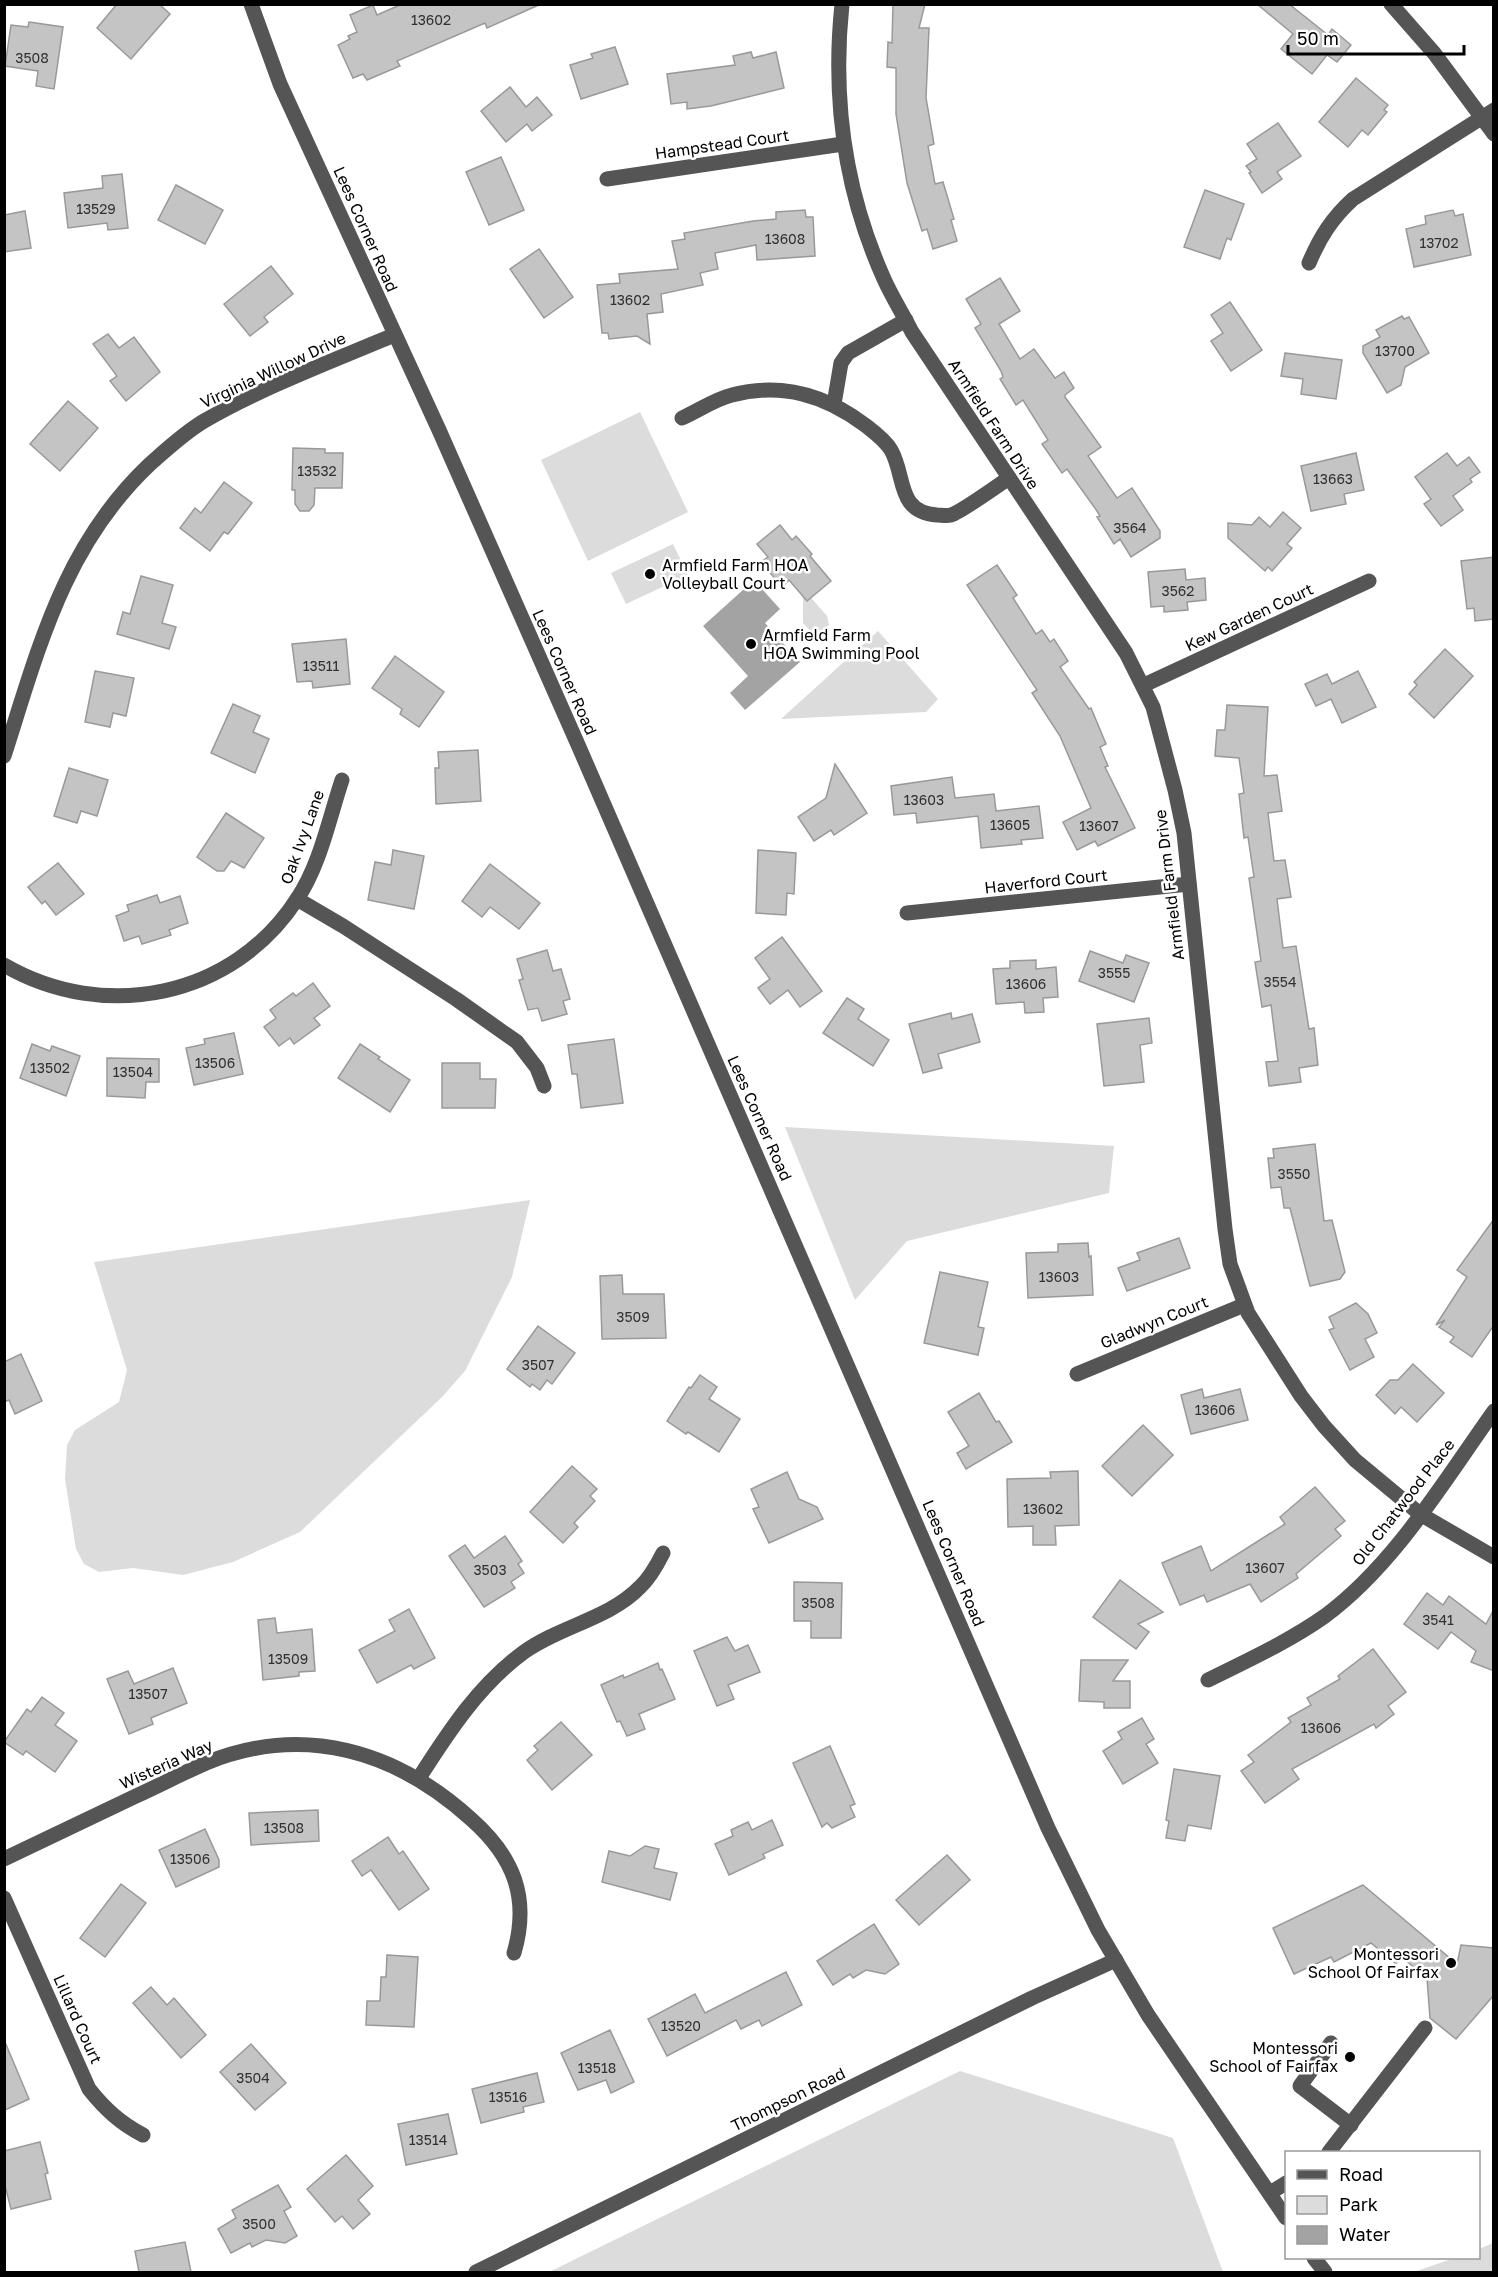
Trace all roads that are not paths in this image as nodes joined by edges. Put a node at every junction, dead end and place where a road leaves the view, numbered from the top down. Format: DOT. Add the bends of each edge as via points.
graph roads {
  1 [pos="251,4"];
  2 [pos="842,4"];
  3 [pos="1391,4"];
  4 [pos="1487,114"];
  5 [pos="1494,134"];
  6 [pos="843,144"];
  7 [pos="607,179"];
  8 [pos="1309,263"];
  9 [pos="906,320"];
  10 [pos="394,335"];
  11 [pos="834,404"];
  12 [pos="682,418"];
  13 [pos="1009,478"];
  14 [pos="1369,581"];
  15 [pos="1144,685"];
  16 [pos="4,756"];
  17 [pos="342,780"];
  18 [pos="1189,885"];
  19 [pos="297,899"];
  20 [pos="908,913"];
  21 [pos="4,965"];
  22 [pos="544,1086"];
  23 [pos="1244,1305"];
  24 [pos="1077,1374"];
  25 [pos="1494,1411"];
  26 [pos="1420,1514"];
  27 [pos="663,1553"];
  28 [pos="1494,1557"];
  29 [pos="1208,1680"];
  30 [pos="419,1778"];
  31 [pos="4,1859"];
  32 [pos="4,1898"];
  33 [pos="514,1953"];
  34 [pos="1116,1960"];
  35 [pos="1425,2028"];
  36 [pos="1331,2043"];
  37 [pos="1351,2124"];
  38 [pos="143,2135"];
  39 [pos="1330,2151"];
  40 [pos="1285,2184"];
  41 [pos="1270,2193"];
  42 [pos="1285,2215"];
  43 [pos="1315,2259"];
  44 [pos="476,2272"];
  45 [pos="1325,2272"];
  1 -- 10 [label="street, Lees Corner Road" via="280,84"];
  2 -- 6 [label="street, Armfield Farm Drive" via="838,68"];
  3 -- 4 [label="street"];
  4 -- 5 [label="street"];
  4 -- 8 [label="street" via="1353,199 1318,240"];
  6 -- 7 [label="street, Hampstead Court"];
  6 -- 9 [label="street, Armfield Farm Drive" via="862,221 884,278"];
  9 -- 11 [label="street" via="848,353 841,363"];
  9 -- 13 [label="street, Armfield Farm Drive"];
  10 -- 16 [label="street, Virginia Willow Drive" via="202,422 137,477 83,546 54,604"];
  10 -- 34 [label="street, Lees Corner Road" via="584,758 1048,1828"];
  11 -- 12 [label="street" via="793,392 763,390 730,395"];
  11 -- 13 [label="street" via="867,426 890,449 905,497 917,508 934,515 951,515"];
  13 -- 15 [label="street, Armfield Farm Drive"];
  14 -- 15 [label="street, Kew Garden Court"];
  15 -- 18 [label="street, Armfield Farm Drive" via="1175,790"];
  17 -- 19 [label="street, Oak Ivy Lane" via="321,846"];
  18 -- 20 [label="street, Haverford Court"];
  18 -- 23 [label="street, Armfield Farm Drive" via="1225,1229 1230,1264"];
  19 -- 21 [label="street, Oak Ivy Lane" via="256,946 184,987 118,997 84,994 44,984"];
  19 -- 22 [label="street" via="517,1041 537,1068"];
  23 -- 24 [label="street, Gladwyn Court"];
  23 -- 26 [label="street, Armfield Farm Drive" via="1324,1426 1355,1460"];
  25 -- 26 [label="street, Old Chatwood Place"];
  26 -- 28 [label="street, Armfield Farm Drive"];
  26 -- 29 [label="street, Old Chatwood Place" via="1372,1574 1326,1615 1292,1638"];
  27 -- 30 [label="street" via="641,1587 621,1603 525,1651 495,1676 467,1707"];
  30 -- 31 [label="street, Wisteria Way" via="365,1755 339,1749 310,1745 245,1751 207,1763"];
  30 -- 33 [label="street, Wisteria Way" via="476,1822 505,1857 516,1880 521,1908"];
  32 -- 38 [label="street, Lillard Court" via="89,2089 124,2126"];
  34 -- 41 [label="street, Lees Corner Road" via="1148,2014"];
  34 -- 44 [label="street, Thompson Road"];
  35 -- 37 [label="street"];
  36 -- 37 [label="street" via="1300,2086"];
  37 -- 39 [label="street"];
  40 -- 41 [label="street"];
  41 -- 42 [label="street, Lees Corner Road"];
  43 -- 45 [label="street"];
}
